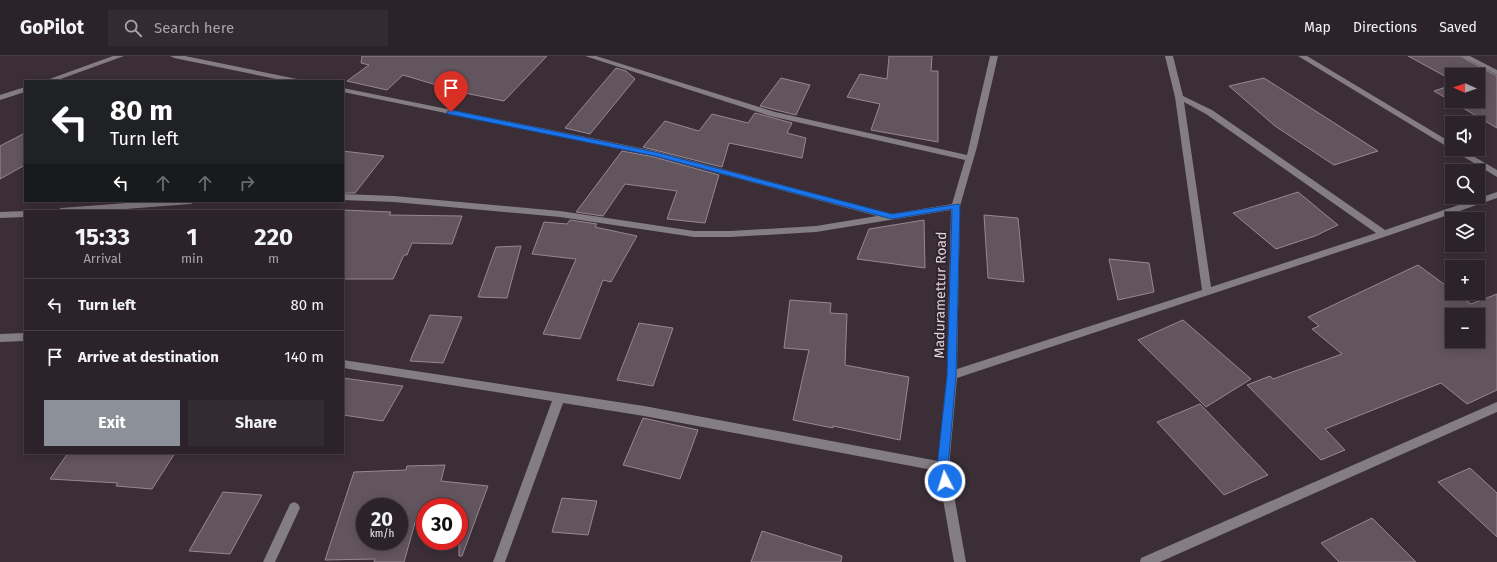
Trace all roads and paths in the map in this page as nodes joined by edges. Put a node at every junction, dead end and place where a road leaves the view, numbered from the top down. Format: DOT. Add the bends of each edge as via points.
graph roads {
  1 [pos="120,56"];
  2 [pos="174,56"];
  3 [pos="589,56"];
  4 [pos="994,56"];
  5 [pos="1169,56"];
  6 [pos="1302,56"];
  7 [pos="1465,56"];
  8 [pos="1497,73"];
  9 [pos="51,80"];
  10 [pos="292,80"];
  11 [pos="24,89"];
  12 [pos="344,90"];
  13 [pos="1179,97"];
  14 [pos="0,98"];
  15 [pos="1445,143"];
  16 [pos="1467,156"];
  17 [pos="969,158"];
  18 [pos="1497,174"];
  19 [pos="1497,195"];
  20 [pos="344,197"];
  21 [pos="178,202"];
  22 [pos="956,206"];
  23 [pos="75,210"];
  24 [pos="24,214"];
  25 [pos="0,215"];
  26 [pos="892,217"];
  27 [pos="1384,234"];
  28 [pos="1207,292"];
  29 [pos="24,337"];
  30 [pos="0,338"];
  31 [pos="344,364"];
  32 [pos="952,376"];
  33 [pos="559,398"];
  34 [pos="1497,407"];
  35 [pos="943,467"];
  36 [pos="294,508"];
  37 [pos="270,562"];
  38 [pos="499,562"];
  39 [pos="960,562"];
  40 [pos="1146,562"];
  1 -- 9 [label="street"];
  2 -- 10 [label="street"];
  3 -- 17 [label="street" via="773,114"];
  4 -- 17 [label="street, Maduramettur Road"];
  5 -- 13 [label="street"];
  6 -- 15 [label="street"];
  7 -- 8 [label="street"];
  11 -- 14 [label="street"];
  12 -- 26 [label="street" via="655,154"];
  13 -- 27 [label="street" via="1209,112"];
  13 -- 28 [label="street"];
  16 -- 18 [label="street"];
  17 -- 22 [label="street, Maduramettur Road"];
  19 -- 27 [label="street"];
  20 -- 26 [label="street" via="560,214 694,234 816,229"];
  21 -- 23 [label="street"];
  22 -- 26 [label="street"];
  22 -- 32 [label="street, Maduramettur Road"];
  24 -- 25 [label="street"];
  27 -- 28 [label="street"];
  28 -- 32 [label="street"];
  29 -- 30 [label="street"];
  31 -- 33 [label="street"];
  32 -- 35 [label="street, Maduramettur Road"];
  33 -- 35 [label="street" via="644,411"];
  33 -- 38 [label="street"];
  34 -- 40 [label="street"];
  35 -- 39 [label="street, Maduramettur Road"];
  36 -- 37 [label="street"];
}
